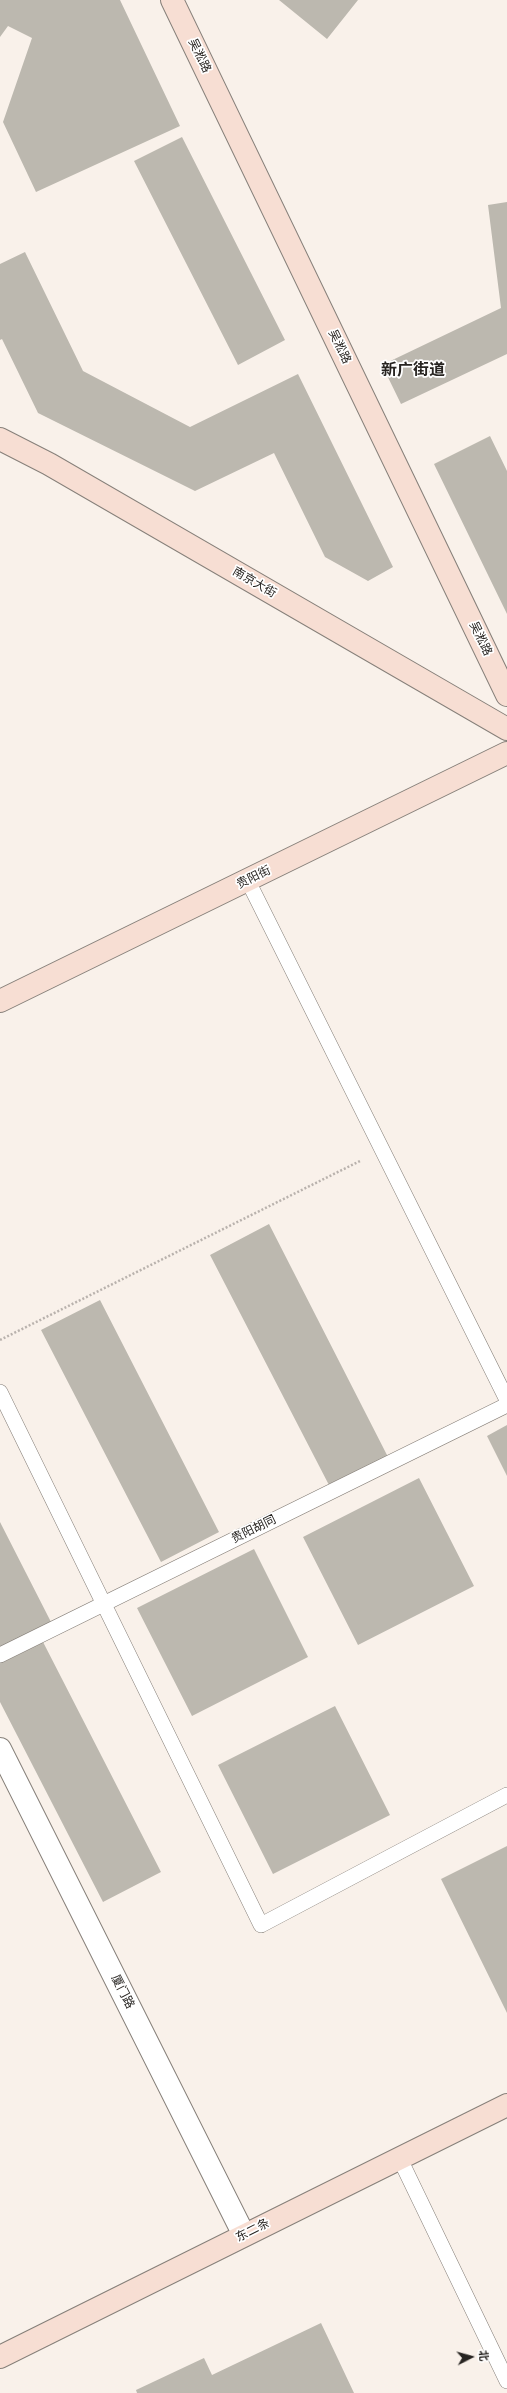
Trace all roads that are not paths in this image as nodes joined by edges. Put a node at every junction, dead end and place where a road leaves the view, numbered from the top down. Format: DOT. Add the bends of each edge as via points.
graph roads {
  1 [pos="172,0"];
  2 [pos="0,439"];
  3 [pos="507,695"];
  4 [pos="507,729"];
  5 [pos="507,753"];
  6 [pos="248,881"];
  7 [pos="0,1001"];
  8 [pos="0,1392"];
  9 [pos="507,1400"];
  10 [pos="507,1405"];
  11 [pos="103,1605"];
  12 [pos="0,1655"];
  13 [pos="0,1749"];
  14 [pos="507,1795"];
  15 [pos="507,2105"];
  16 [pos="399,2157"];
  17 [pos="244,2235"];
  18 [pos="0,2358"];
  19 [pos="507,2381"];
  1 -- 3 [label="street, 吴淞路"];
  2 -- 4 [label="street, 南京大街" via="49,464"];
  5 -- 6 [label="street, 贵阳街"];
  6 -- 7 [label="street, 贵阳街"];
  6 -- 9 [label="lane"];
  8 -- 11 [label="lane"];
  10 -- 11 [label="lane, 贵阳胡同"];
  11 -- 12 [label="lane, 贵阳胡同"];
  11 -- 14 [label="lane" via="261,1925"];
  13 -- 17 [label="street, 厦门路"];
  15 -- 16 [label="street, 东二条"];
  16 -- 17 [label="street, 东二条"];
  16 -- 19 [label="lane"];
  17 -- 18 [label="street, 东二条"];
}
